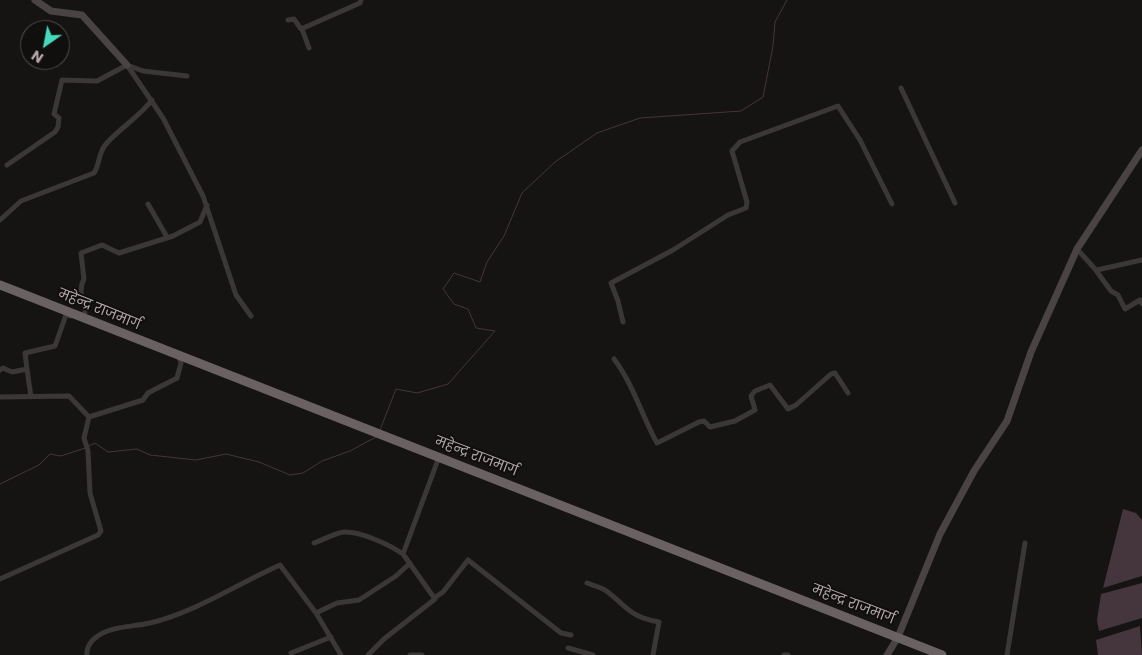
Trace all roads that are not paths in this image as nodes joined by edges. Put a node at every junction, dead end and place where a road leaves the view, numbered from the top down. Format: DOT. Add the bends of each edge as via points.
graph roads {
  1 [pos="35,0"];
  2 [pos="361,0"];
  3 [pos="288,20"];
  4 [pos="302,29"];
  5 [pos="309,48"];
  6 [pos="126,65"];
  7 [pos="187,76"];
  8 [pos="901,88"];
  9 [pos="152,100"];
  10 [pos="1142,150"];
  11 [pos="7,165"];
  12 [pos="955,203"];
  13 [pos="148,204"];
  14 [pos="207,204"];
  15 [pos="892,204"];
  16 [pos="0,220"];
  17 [pos="167,237"];
  18 [pos="1077,249"];
  19 [pos="1142,260"];
  20 [pos="1097,270"];
  21 [pos="0,285"];
  22 [pos="1142,304"];
  23 [pos="251,316"];
  24 [pos="83,318"];
  25 [pos="623,322"];
  26 [pos="95,324"];
  27 [pos="179,355"];
  28 [pos="614,359"];
  29 [pos="27,369"];
  30 [pos="0,370"];
  31 [pos="848,393"];
  32 [pos="32,397"];
  33 [pos="0,398"];
  34 [pos="89,417"];
  35 [pos="439,457"];
  36 [pos="1025,543"];
  37 [pos="314,544"];
  38 [pos="404,554"];
  39 [pos="410,563"];
  40 [pos="0,578"];
  41 [pos="586,583"];
  42 [pos="434,598"];
  43 [pos="316,613"];
  44 [pos="571,635"];
  45 [pos="331,637"];
  46 [pos="898,637"];
  47 [pos="568,648"];
  48 [pos="291,653"];
  49 [pos="87,655"];
  50 [pos="341,655"];
  51 [pos="368,655"];
  52 [pos="410,655"];
  53 [pos="422,655"];
  54 [pos="593,655"];
  55 [pos="653,655"];
  56 [pos="784,655"];
  57 [pos="788,655"];
  58 [pos="887,655"];
  59 [pos="942,655"];
  60 [pos="1007,655"];
  1 -- 6 [label="street" via="51,11 82,15"];
  2 -- 4 [label="street"];
  3 -- 4 [label="street" via="294,19"];
  4 -- 5 [label="street"];
  6 -- 7 [label="street" via="143,72"];
  6 -- 9 [label="street"];
  6 -- 11 [label="street" via="97,81 62,80 54,114 59,118 55,132"];
  8 -- 12 [label="street"];
  9 -- 14 [label="street"];
  9 -- 16 [label="street" via="105,144 94,173 21,201"];
  10 -- 18 [label="street"];
  13 -- 17 [label="street"];
  14 -- 17 [label="street" via="200,222"];
  14 -- 23 [label="street" via="236,295"];
  15 -- 25 [label="street" via="860,140 838,106 740,142 732,151 748,202 746,208 728,215 673,250 611,283"];
  17 -- 24 [label="street" via="119,253 102,245 81,252 84,279 81,300 86,309"];
  18 -- 20 [label="street"];
  18 -- 46 [label="street" via="1031,352 1007,421 974,471 940,534"];
  19 -- 20 [label="street"];
  20 -- 22 [label="street" via="1125,309 1140,300"];
  21 -- 24 [label="highway, महेन्द्र राजमार्ग"];
  24 -- 26 [label="highway, महेन्द्र राजमार्ग"];
  26 -- 27 [label="highway, महेन्द्र राजमार्ग"];
  26 -- 29 [label="street" via="66,315 55,346 24,352"];
  27 -- 34 [label="street" via="181,363 177,378 148,393 143,400"];
  27 -- 35 [label="highway, महेन्द्र राजमार्ग"];
  28 -- 31 [label="street" via="624,372 657,443 699,422 704,421 710,427 735,421 755,410 751,396 770,385 788,409 831,374 835,373"];
  29 -- 30 [label="street"];
  29 -- 32 [label="street"];
  32 -- 33 [label="street"];
  32 -- 34 [label="street" via="69,396"];
  34 -- 40 [label="street" via="84,438 88,451 90,493 101,531 74,547"];
  35 -- 38 [label="street"];
  35 -- 46 [label="highway, महेन्द्र राजमार्ग"];
  36 -- 60 [label="street"];
  37 -- 38 [label="street" via="340,533 349,533 380,542"];
  38 -- 39 [label="street"];
  39 -- 42 [label="street"];
  39 -- 43 [label="street" via="360,600 337,603"];
  41 -- 55 [label="street" via="604,590 642,620 659,622"];
  42 -- 44 [label="street" via="443,592 468,560 561,632"];
  42 -- 51 [label="street"];
  43 -- 45 [label="street"];
  43 -- 49 [label="street" via="280,565 189,610 162,620 101,634 90,644"];
  45 -- 48 [label="street"];
  45 -- 50 [label="street"];
  46 -- 58 [label="street"];
  46 -- 59 [label="highway, महेन्द्र राजमार्ग"];
  47 -- 54 [label="street"];
  52 -- 53 [label="street"];
  56 -- 57 [label="street"];
}
